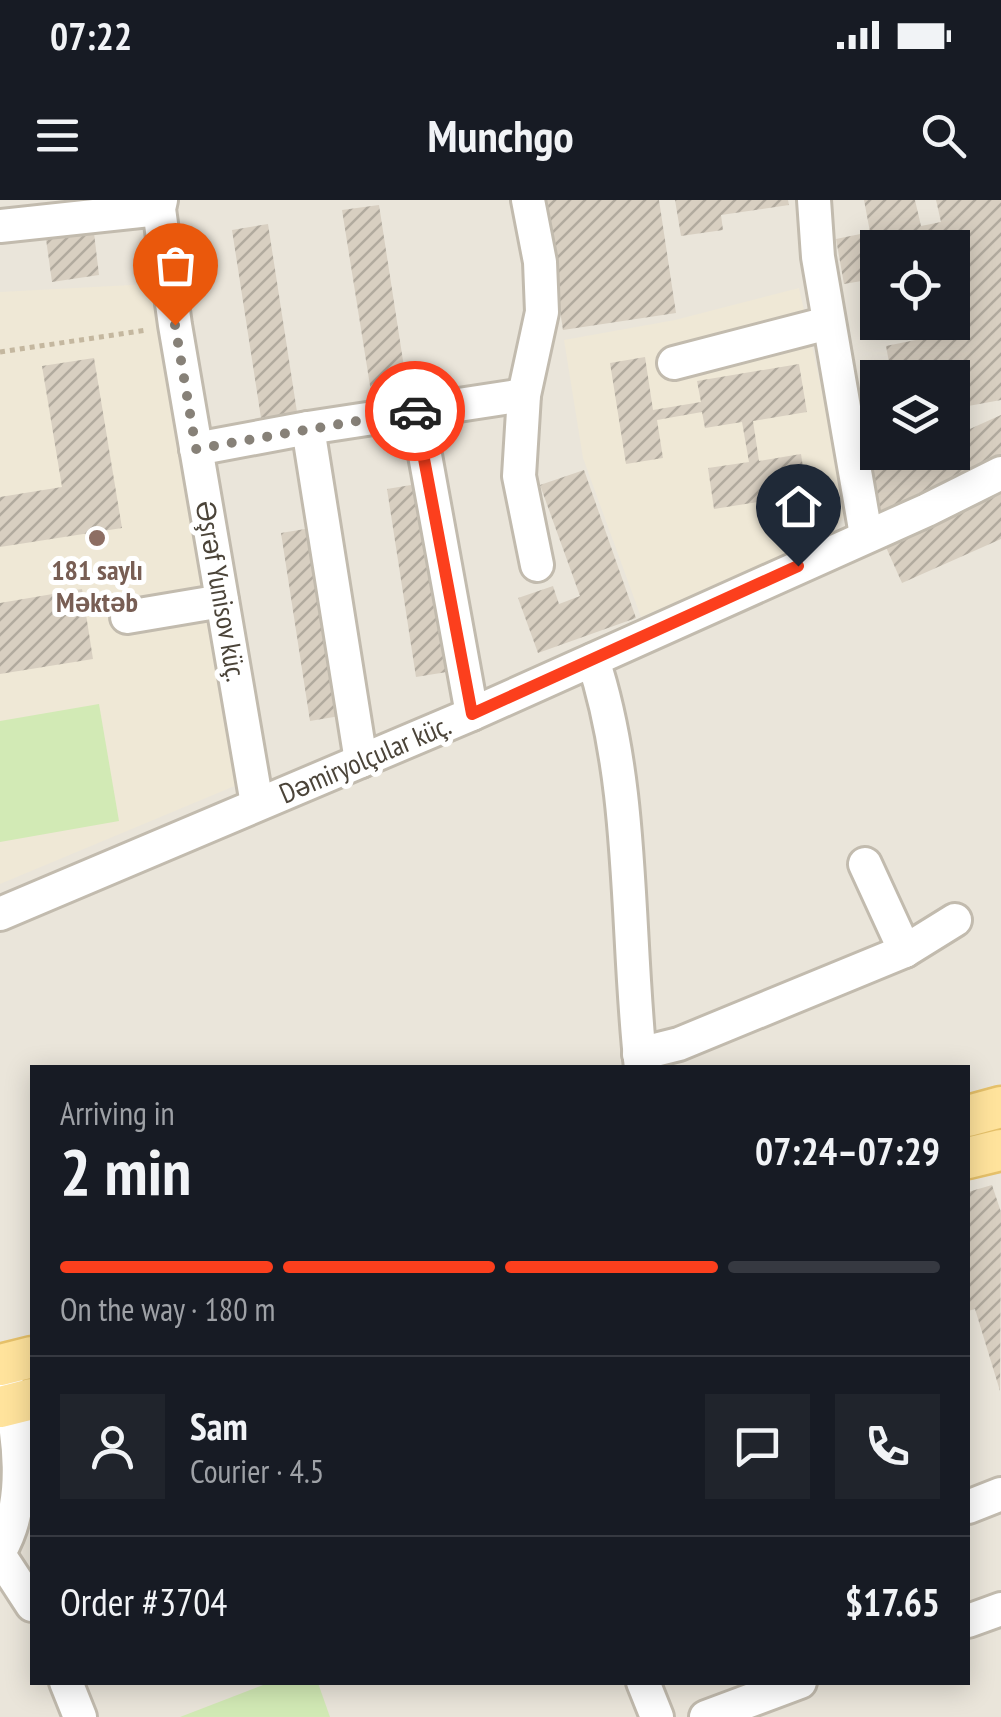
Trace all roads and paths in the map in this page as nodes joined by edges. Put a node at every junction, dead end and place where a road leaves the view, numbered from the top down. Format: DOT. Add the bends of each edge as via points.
graph roads {
  1 [pos="528,200"];
  2 [pos="814,200"];
  3 [pos="160,204"];
  4 [pos="0,226"];
  5 [pos="828,323"];
  6 [pos="175,325"];
  7 [pos="0,352"];
  8 [pos="674,362"];
  9 [pos="524,395"];
  10 [pos="417,410"];
  11 [pos="308,428"];
  12 [pos="860,430"];
  13 [pos="196,449"];
  14 [pos="865,470"];
  15 [pos="1001,473"];
  16 [pos="866,535"];
  17 [pos="536,565"];
  18 [pos="222,601"];
  19 [pos="126,617"];
  20 [pos="593,660"];
  21 [pos="472,714"];
  22 [pos="361,761"];
  23 [pos="257,804"];
  24 [pos="865,864"];
  25 [pos="0,914"];
  26 [pos="955,920"];
  27 [pos="905,952"];
  28 [pos="640,1061"];
  29 [pos="1001,1107"];
  30 [pos="970,1115"];
  31 [pos="1001,1150"];
  32 [pos="970,1158"];
  33 [pos="12,1363"];
  34 [pos="15,1403"];
  35 [pos="1001,1494"];
  36 [pos="970,1506"];
  37 [pos="12,1539"];
  38 [pos="30,1598"];
  39 [pos="1001,1609"];
  40 [pos="970,1620"];
  41 [pos="67,1685"];
  42 [pos="644,1685"];
  43 [pos="792,1685"];
  44 [pos="80,1717"];
  45 [pos="657,1717"];
  46 [pos="706,1717"];
  1 -- 9 [label="street" via="542,312"];
  2 -- 5 [label="street"];
  3 -- 4 [label="street"];
  3 -- 6 [label="street, Əşrəf Yunisov küç."];
  5 -- 8 [label="street"];
  5 -- 12 [label="street"];
  6 -- 7 [label="path"];
  6 -- 13 [label="street, Əşrəf Yunisov küç."];
  9 -- 10 [label="street"];
  9 -- 17 [label="street" via="518,476"];
  10 -- 11 [label="street"];
  10 -- 21 [label="street"];
  11 -- 13 [label="street"];
  11 -- 22 [label="street"];
  13 -- 18 [label="street, Əşrəf Yunisov küç."];
  14 -- 16 [label="street"];
  15 -- 16 [label="street, Dəmiryolçular küç."];
  16 -- 20 [label="street, Dəmiryolçular küç."];
  18 -- 19 [label="street"];
  18 -- 23 [label="street, Əşrəf Yunisov küç."];
  20 -- 21 [label="street, Dəmiryolçular küç."];
  20 -- 28 [label="street" via="615,752"];
  21 -- 22 [label="street, Dəmiryolçular küç."];
  22 -- 23 [label="street, Dəmiryolçular küç."];
  23 -- 25 [label="street, Dəmiryolçular küç."];
  24 -- 27 [label="street"];
  26 -- 27 [label="street"];
  27 -- 28 [label="street"];
  29 -- 30 [label="main road"];
  31 -- 32 [label="main road"];
  33 -- 34 [label="street"];
  34 -- 37 [label="street"];
  35 -- 36 [label="street"];
  37 -- 38 [label="street"];
  39 -- 40 [label="street"];
  41 -- 44 [label="street"];
  42 -- 45 [label="street"];
  43 -- 46 [label="street"];
}
